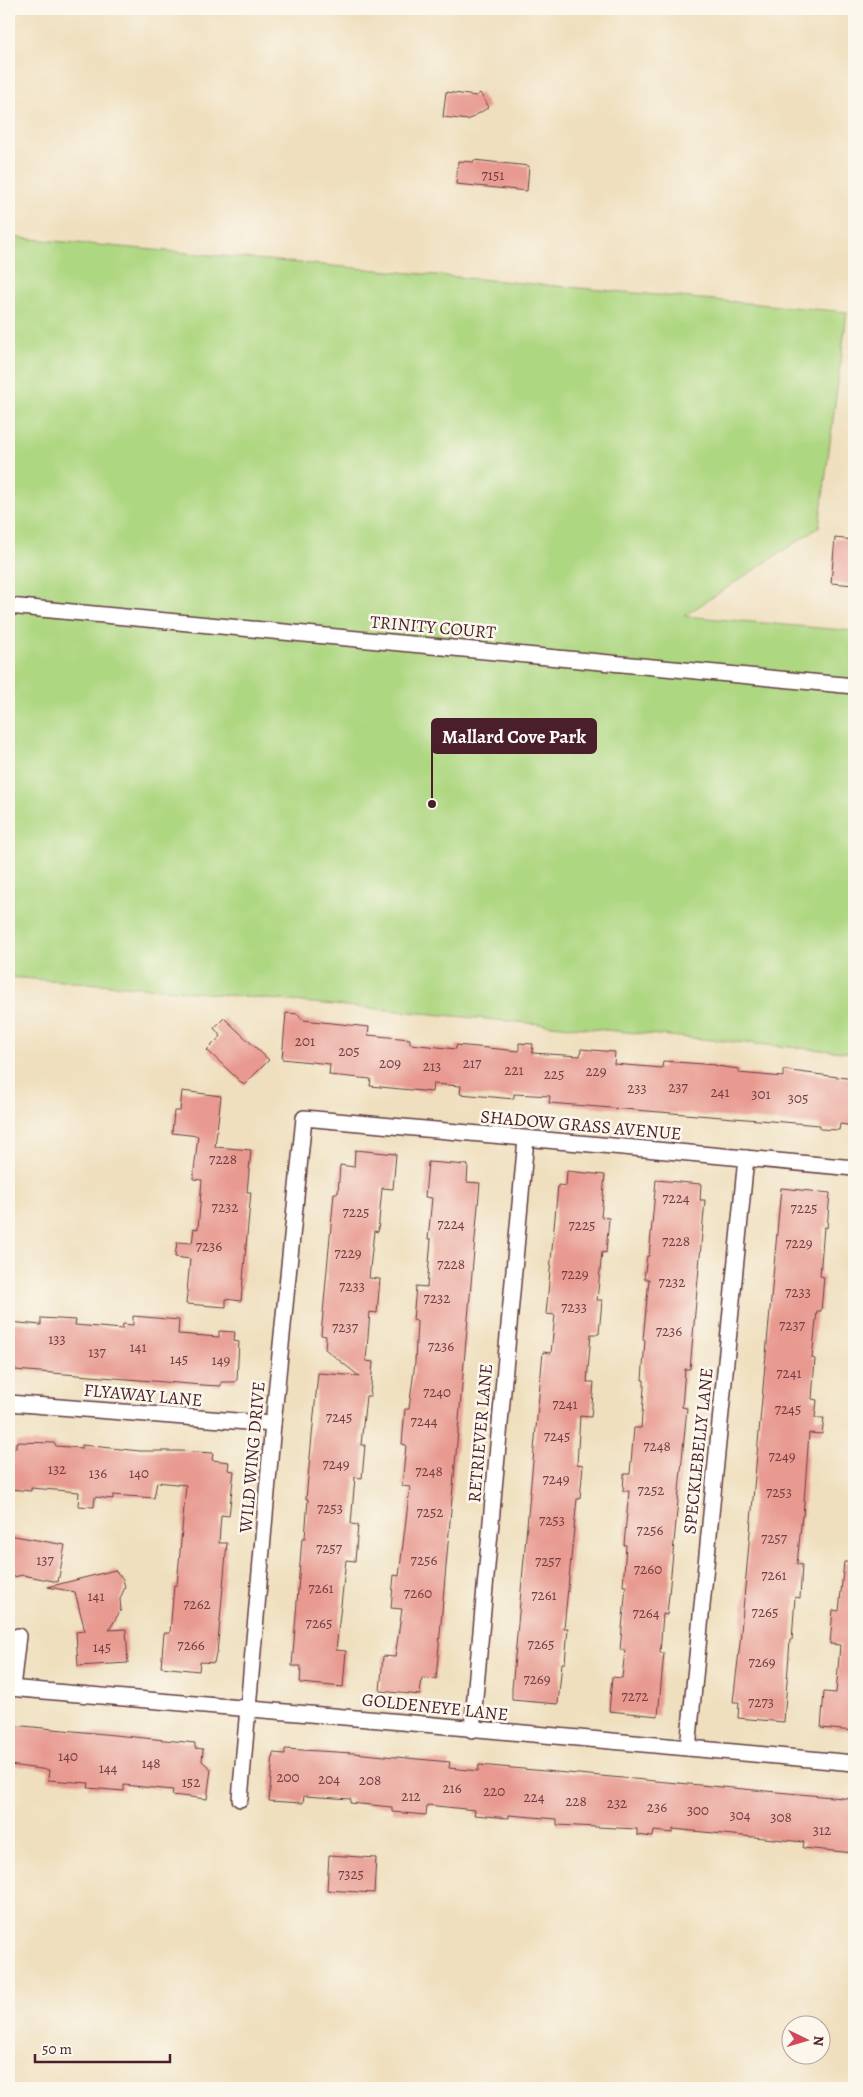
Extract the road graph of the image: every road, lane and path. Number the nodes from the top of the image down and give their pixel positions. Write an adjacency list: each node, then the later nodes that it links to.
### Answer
1 (9, 606): 2 (street, TRINITY COURT)
2 (854, 686)
3 (304, 1118): 4 (street, SHADOW GRASS AVENUE); 8 (street, WILD WING DRIVE)
4 (526, 1139): 5 (street, SHADOW GRASS AVENUE); 12 (street, RETRIEVER LANE)
5 (746, 1158): 6 (street, SHADOW GRASS AVENUE); 13 (street, SPECKLEBELLY LANE)
6 (854, 1168)
7 (9, 1403): 8 (street, FLYAWAY LANE)
8 (273, 1424): 11 (street, WILD WING DRIVE)
9 (18, 1636): 10 (street, GOLDENEYE LANE)
10 (11, 1688): 11 (street, GOLDENEYE LANE)
11 (249, 1707): 12 (street, GOLDENEYE LANE); 15 (street, WILD WING DRIVE)
12 (472, 1730): 13 (street, GOLDENEYE LANE)
13 (688, 1748): 14 (street, GOLDENEYE LANE)
14 (854, 1764)
15 (240, 1799)

